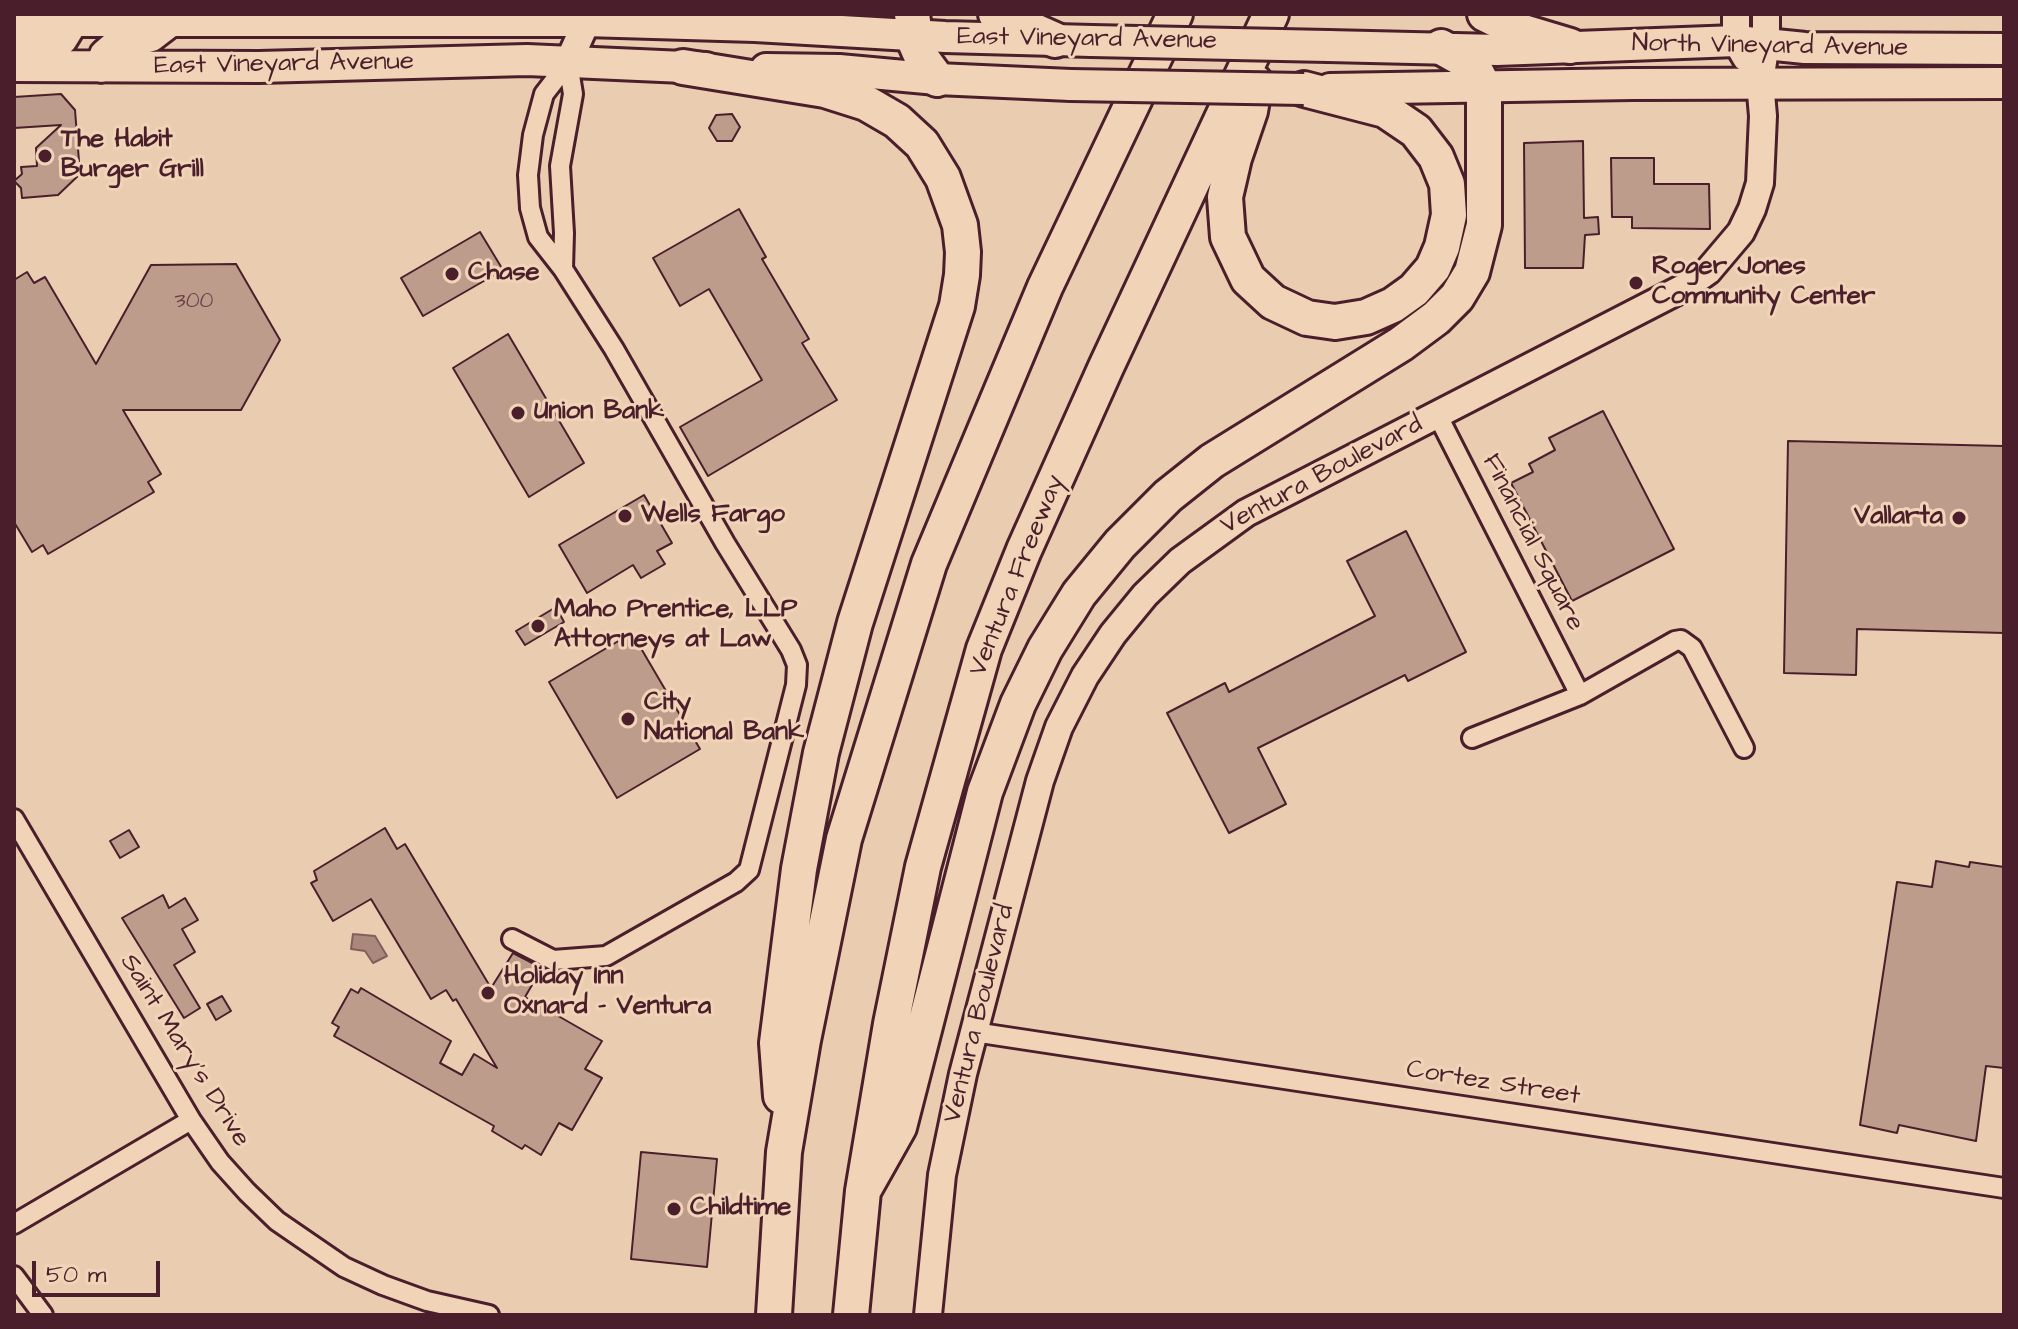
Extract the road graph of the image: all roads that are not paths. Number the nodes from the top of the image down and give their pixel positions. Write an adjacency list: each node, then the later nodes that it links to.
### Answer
1 (996, 14): 14 (highway)
2 (1148, 14): 28 (highway)
3 (1175, 14): 28 (highway)
4 (1485, 14): 15 (highway)
5 (587, 18): 6 (main road, East Vineyard Avenue); 7 (main road, East Vineyard Avenue); 19 (street)
6 (171, 20): 9 (main road, East Vineyard Avenue); 21 (main road)
7 (746, 20): 11 (main road, East Vineyard Avenue)
8 (14, 21): 9 (main road, East Vineyard Avenue)
9 (73, 21): 18 (main road)
10 (1268, 21): 27 (highway); 40 (highway, Ventura Freeway)
11 (912, 24): 14 (main road, East Vineyard Avenue); 23 (highway)
12 (1736, 27): 13 (main road, North Vineyard Avenue); 15 (main road, North Vineyard Avenue); 24 (street)
13 (1766, 28): 17 (main road, North Vineyard Avenue); 24 (street)
14 (1055, 40): 16 (main road, East Vineyard Avenue, bridge)
15 (1570, 46): 16 (main road, North Vineyard Avenue)
16 (1441, 47): 26 (highway)
17 (2004, 49)
18 (14, 57)
19 (561, 62): 21 (main road, East Vineyard Avenue); 22 (main road, East Vineyard Avenue); 29 (street); 29 (street)
20 (14, 66): 21 (main road, East Vineyard Avenue)
21 (101, 67)
22 (683, 67): 23 (main road, East Vineyard Avenue); 38 (highway)
23 (937, 79): 27 (main road, East Vineyard Avenue, bridge)
24 (1760, 82): 25 (main road, North Vineyard Avenue); 26 (main road, North Vineyard Avenue); 30 (street, Ventura Boulevard)
25 (2000, 82)
26 (1484, 87): 27 (main road, East Vineyard Avenue); 40 (highway)
27 (1304, 89)
28 (1127, 112): 38 (highway)
29 (563, 269): 35 (street)
30 (1437, 414): 31 (street, Financial Square); 36 (street, Ventura Boulevard)
31 (1580, 695): 32 (street); 33 (street)
32 (1472, 738)
33 (1744, 748)
34 (14, 819): 37 (street, Saint Mary's Drive)
35 (512, 939)
36 (974, 1032): 39 (street, Cortez Street); 47 (street, Ventura Boulevard)
37 (191, 1120): 41 (street); 44 (street, Saint Mary's Drive)
38 (784, 1152): 45 (highway)
39 (2004, 1188)
40 (863, 1191): 46 (highway, Ventura Freeway)
41 (14, 1224)
42 (14, 1276): 43 (street)
43 (43, 1315)
44 (489, 1315)
45 (774, 1315)
46 (851, 1315)
47 (928, 1315)

